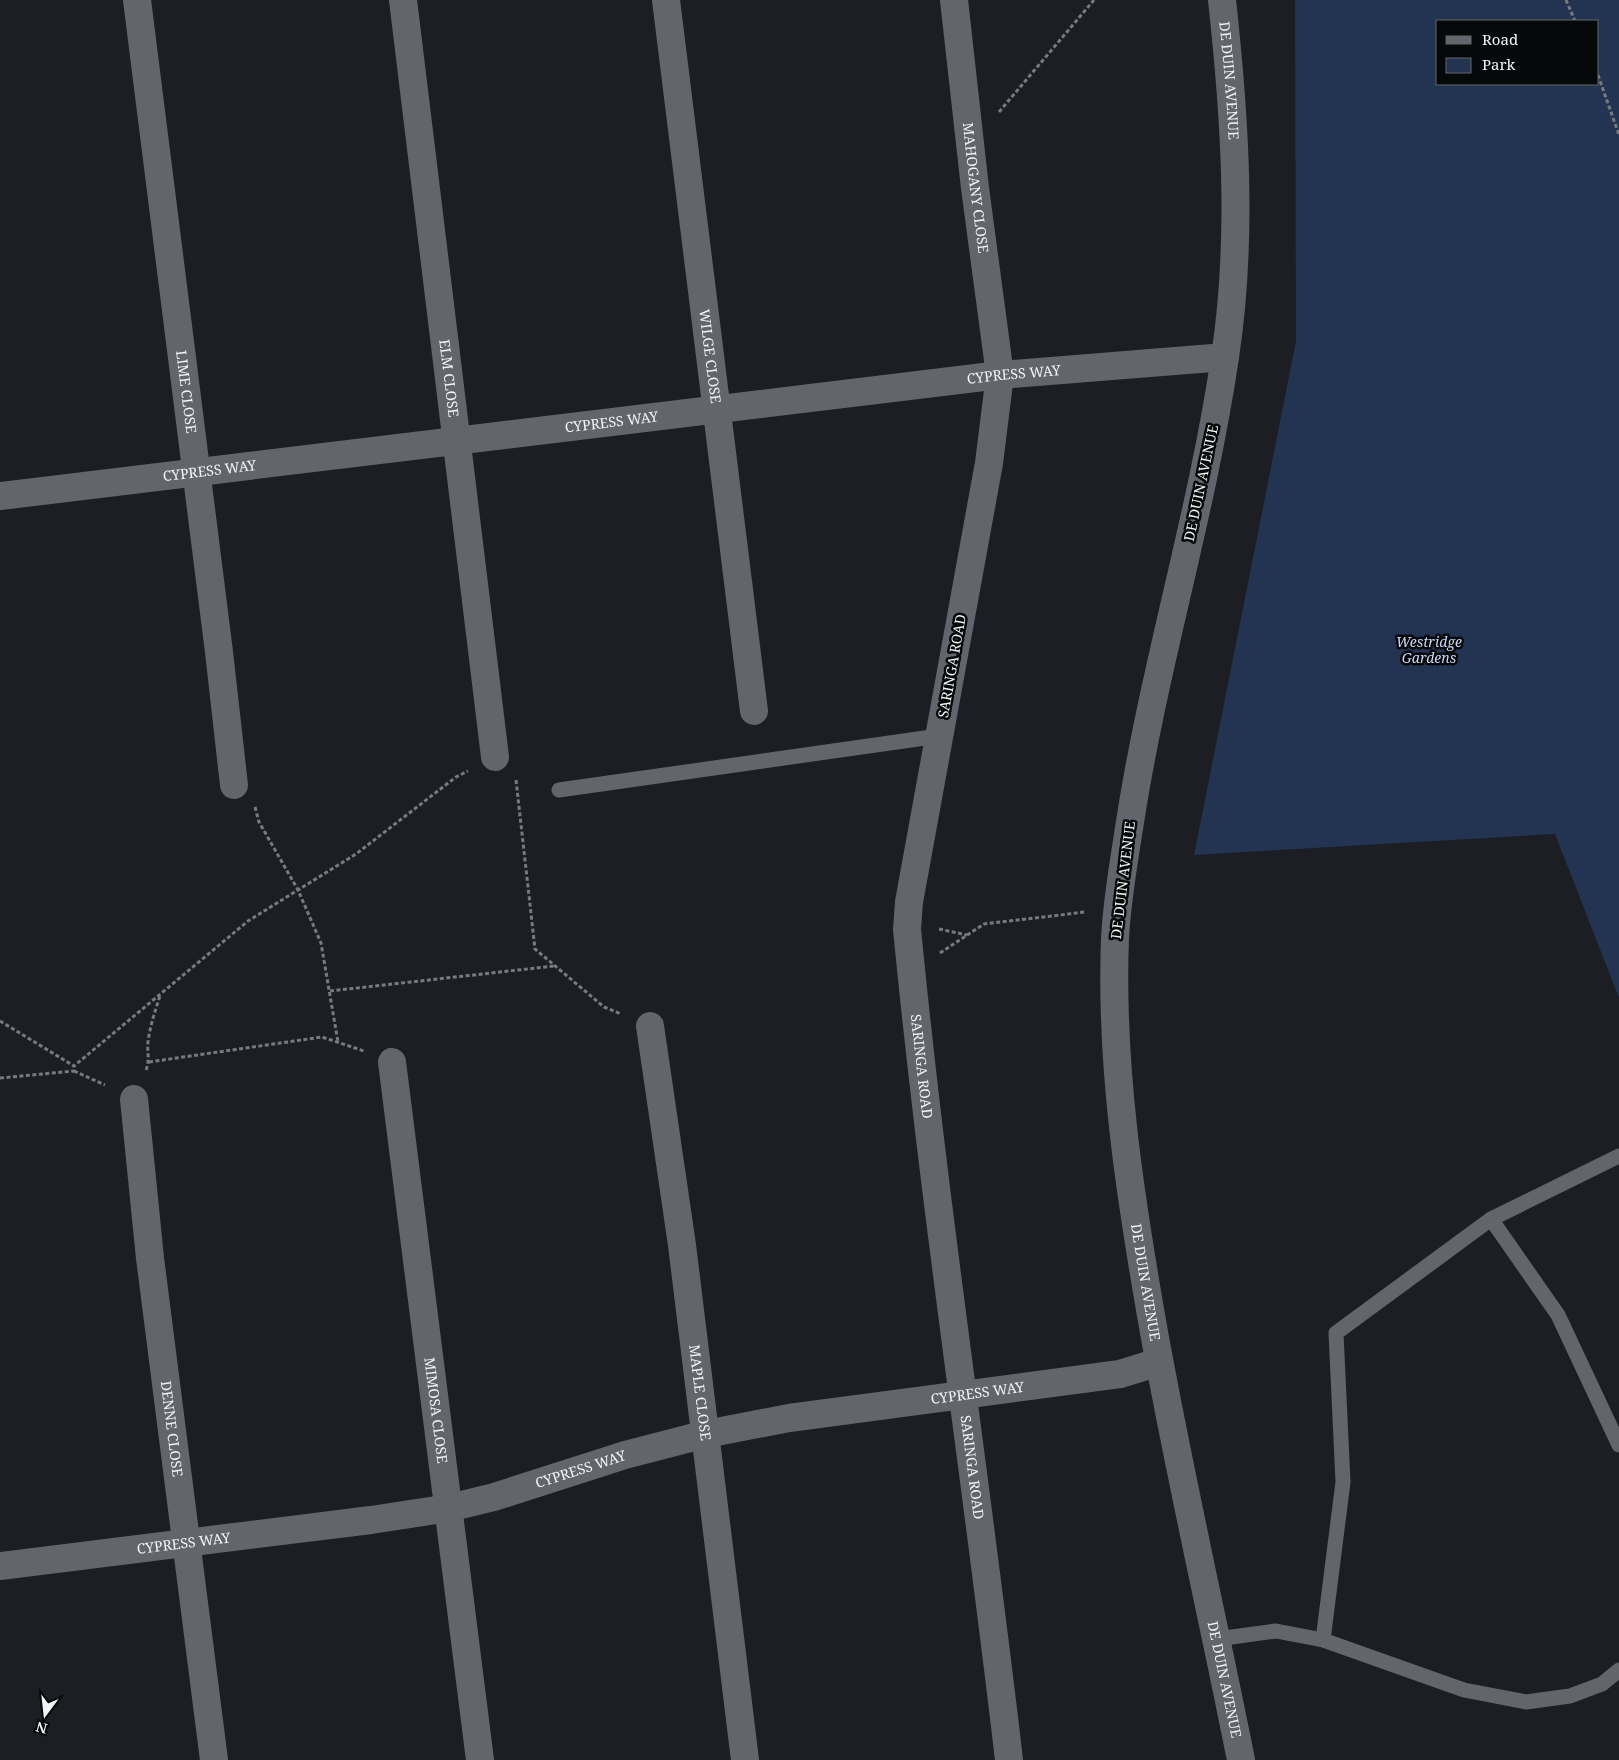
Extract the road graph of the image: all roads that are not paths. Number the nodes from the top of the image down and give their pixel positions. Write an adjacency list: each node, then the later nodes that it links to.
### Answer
1 (137, 0): 10 (street, LIME CLOSE)
2 (403, 0): 9 (street, ELM CLOSE)
3 (666, 0): 8 (street, WILGE CLOSE)
4 (954, 0): 7 (street, MAHOGANY CLOSE)
5 (1222, 0): 6 (street, DE DUIN AVENUE)
6 (1226, 357): 7 (street, CYPRESS WAY); 22 (street, DE DUIN AVENUE)
7 (1000, 375): 8 (street, CYPRESS WAY); 13 (street, SARINGA ROAD)
8 (716, 408): 9 (street, CYPRESS WAY); 12 (street, WILGE CLOSE)
9 (456, 440): 10 (street, CYPRESS WAY); 14 (street, ELM CLOSE)
10 (196, 472): 11 (street, CYPRESS WAY); 16 (street, LIME CLOSE)
11 (0, 496)
12 (754, 711)
13 (939, 736): 15 (lane); 23 (street, SARINGA ROAD)
14 (505, 764)
15 (559, 790)
16 (244, 793)
17 (650, 1026): 24 (street, MAPLE CLOSE)
18 (392, 1062): 26 (street, MIMOSA CLOSE)
19 (134, 1099): 27 (street, DENNE CLOSE)
20 (1619, 1156): 21 (lane)
21 (1491, 1219): 25 (lane); 30 (lane)
22 (1159, 1362): 23 (street, CYPRESS WAY); 29 (street, DE DUIN AVENUE)
23 (962, 1394): 24 (street, CYPRESS WAY); 35 (street, SARINGA ROAD)
24 (706, 1434): 26 (street, CYPRESS WAY); 34 (street, MAPLE CLOSE)
25 (1619, 1446)
26 (449, 1508): 27 (street, CYPRESS WAY); 33 (street, MIMOSA CLOSE)
27 (186, 1544): 28 (street, CYPRESS WAY); 32 (street, DENNE CLOSE)
28 (0, 1566)
29 (1217, 1639): 30 (lane); 36 (street, DE DUIN AVENUE)
30 (1323, 1640): 31 (lane)
31 (1619, 1670)
32 (214, 1760)
33 (480, 1760)
34 (745, 1760)
35 (1009, 1760)
36 (1241, 1760)

